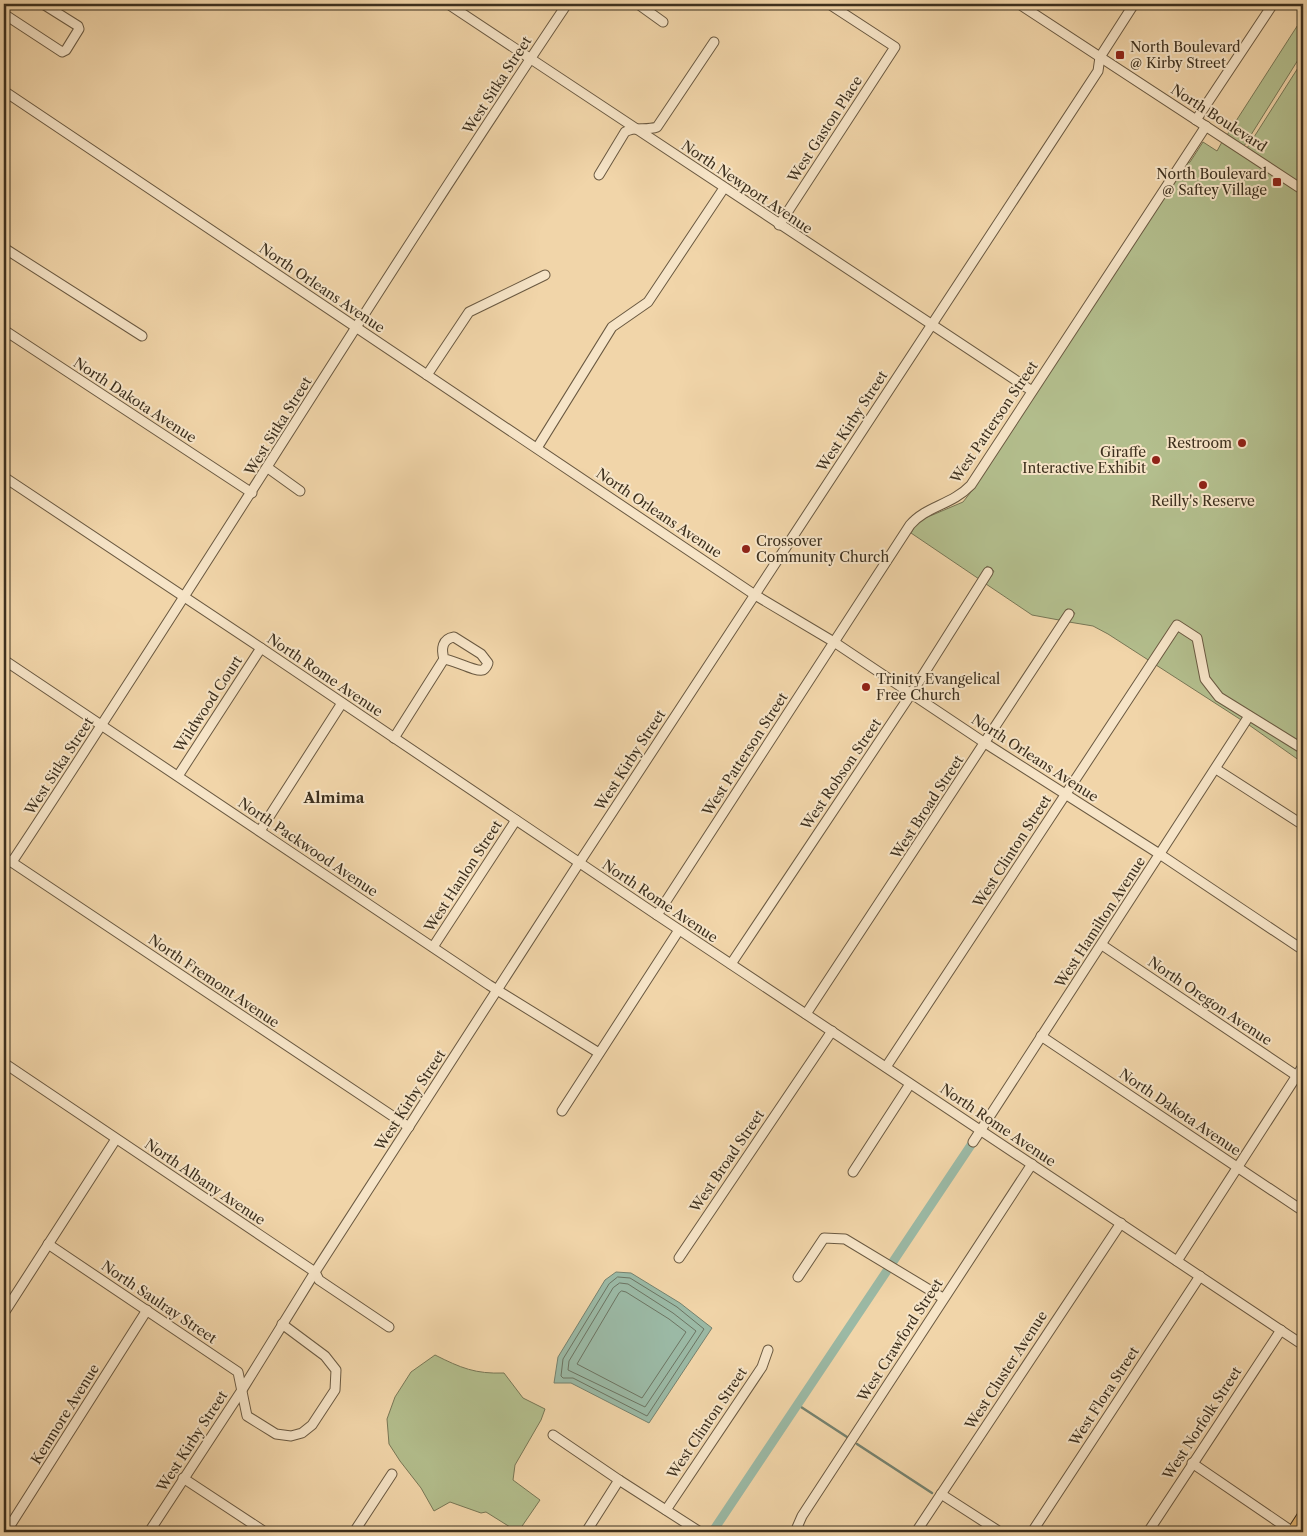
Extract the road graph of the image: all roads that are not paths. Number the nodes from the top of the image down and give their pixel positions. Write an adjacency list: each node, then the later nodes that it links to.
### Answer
1 (43, 4): 9 (street)
2 (448, 4): 13 (street, North Newport Avenue)
3 (567, 4): 13 (street, West Sitka Street)
4 (638, 4): 10 (street)
5 (829, 4): 21 (street, West Gaston Place)
6 (1019, 4): 12 (street, North Boulevard)
7 (1134, 4): 12 (street, West Kirby Street)
8 (1273, 4): 15 (street)
9 (4, 14)
10 (663, 22)
11 (714, 42): 17 (street)
12 (1100, 57): 15 (street, North Boulevard); 24 (street, West Kirby Street)
13 (530, 58): 17 (street, North Newport Avenue); 25 (street, West Sitka Street)
14 (4, 91): 25 (street, North Orleans Avenue)
15 (1196, 120): 16 (street, North Boulevard)
16 (1206, 126): 20 (street, North Boulevard); 29 (street, West Patterson Street)
17 (635, 129): 18 (street); 19 (street, North Newport Avenue)
18 (598, 174)
19 (724, 188): 21 (street, North Newport Avenue); 30 (street)
20 (1303, 190)
21 (779, 225): 24 (street, North Newport Avenue)
22 (4, 248): 27 (street)
23 (545, 275): 28 (street)
24 (932, 326): 29 (street, North Newport Avenue); 36 (street, West Kirby Street)
25 (357, 328): 28 (street, North Orleans Avenue); 31 (street, West Sitka Street)
26 (4, 330): 34 (street, North Dakota Avenue)
27 (142, 336)
28 (427, 375): 30 (street, North Orleans Avenue)
29 (1032, 392): 39 (street, West Patterson Street)
30 (537, 448): 36 (street, North Orleans Avenue)
31 (268, 468): 33 (street); 34 (street, West Sitka Street)
32 (4, 477): 37 (street, North Rome Avenue)
33 (300, 491)
34 (252, 493): 37 (street, West Sitka Street)
35 (988, 572): 43 (street, West Robson Street)
36 (755, 595): 39 (street, North Orleans Avenue); 59 (street, West Kirby Street)
37 (185, 598): 40 (street, North Rome Avenue); 46 (street, West Sitka Street)
38 (1069, 614): 48 (street, West Broad Street)
39 (834, 642): 43 (street, North Orleans Avenue); 60 (street, West Patterson Street)
40 (261, 648): 44 (street, North Rome Avenue); 51 (street, Wildwood Court)
41 (444, 659): 41 (street); 47 (street)
42 (4, 660): 46 (street, North Packwood Avenue)
43 (912, 694): 48 (street, North Orleans Avenue); 65 (street, West Robson Street)
44 (342, 703): 47 (street, North Rome Avenue); 55 (street)
45 (1249, 716): 49 (street); 50 (street, West Hamilton Avenue); 52 (street, West Clinton Street)
46 (102, 726): 51 (street, North Packwood Avenue); 58 (street, West Sitka Street)
47 (394, 738): 53 (street, North Rome Avenue)
48 (985, 743): 52 (street, North Orleans Avenue); 67 (street, West Broad Street)
49 (1303, 749)
50 (1216, 769): 54 (street); 56 (street, West Hamilton Avenue)
51 (178, 776): 55 (street, North Packwood Avenue)
52 (1066, 795): 56 (street, North Orleans Avenue); 73 (street, West Clinton Street)
53 (516, 820): 59 (street, North Rome Avenue); 63 (street, West Hanlon Street)
54 (1303, 825)
55 (260, 831): 63 (street, North Packwood Avenue)
56 (1161, 855): 62 (street, West Hamilton Avenue); 64 (street, North Orleans Avenue)
57 (4, 857): 58 (street, North Fremont Avenue)
58 (12, 862): 77 (street, North Fremont Avenue)
59 (579, 863): 60 (street, North Rome Avenue); 66 (street, West Kirby Street)
60 (657, 915): 61 (street, North Rome Avenue)
61 (679, 930): 65 (street, North Rome Avenue); 70 (street)
62 (1102, 945): 69 (street, West Hamilton Avenue); 74 (street, North Oregon Avenue)
63 (433, 947): 66 (street, North Packwood Avenue)
64 (1303, 950)
65 (731, 964): 67 (street, North Rome Avenue)
66 (497, 989): 70 (street, North Packwood Avenue); 77 (street, West Kirby Street)
67 (806, 1014): 68 (street, North Rome Avenue)
68 (832, 1031): 73 (street, North Rome Avenue); 87 (street, West Broad Street)
69 (1042, 1036): 78 (street, West Hamilton Avenue); 82 (street, North Dakota Avenue)
70 (600, 1053): 76 (street)
71 (4, 1062): 79 (street, North Albany Avenue)
72 (1303, 1066): 74 (street)
73 (886, 1067): 75 (street, North Rome Avenue)
74 (1300, 1078): 82 (street)
75 (910, 1084): 78 (street, North Rome Avenue); 83 (street)
76 (562, 1111)
77 (409, 1127): 89 (street, West Kirby Street)
78 (981, 1130): 80 (street, West Hamilton Avenue); 81 (street, North Rome Avenue)
79 (116, 1139): 86 (street); 89 (street, North Albany Avenue)
80 (973, 1142)
81 (1032, 1164): 85 (street, North Rome Avenue); 92 (street, West Crawford Street)
82 (1238, 1167): 84 (street, North Dakota Avenue); 88 (street)
83 (853, 1172)
84 (1303, 1211)
85 (1120, 1223): 88 (street, North Rome Avenue); 106 (street, West Cluster Avenue)
86 (48, 1244): 93 (street, North Saulray Street); 94 (street)
87 (679, 1258)
88 (1177, 1261): 90 (street, North Rome Avenue)
89 (315, 1272): 95 (street, West Kirby Street); 96 (street, North Albany Avenue)
90 (1200, 1276): 97 (street, North Rome Avenue); 118 (street, West Flora Street)
91 (798, 1277): 92 (street)
92 (944, 1298): 115 (street, West Crawford Street)
93 (147, 1310): 100 (street, North Saulray Street); 109 (street, Kenmore Avenue)
94 (4, 1313)
95 (282, 1324): 100 (street, West Kirby Street); 100 (street)
96 (389, 1327)
97 (1281, 1330): 98 (street, North Rome Avenue); 102 (street, West Norfolk Street)
98 (1303, 1345)
99 (768, 1350): 107 (street, West Clinton Street)
100 (242, 1390): 104 (street, West Kirby Street)
101 (553, 1435): 105 (street)
102 (1192, 1463): 119 (street, West Norfolk Street); 120 (street)
103 (392, 1474): 112 (street)
104 (184, 1478): 110 (street, West Kirby Street); 111 (street)
105 (619, 1480): 107 (street); 113 (street)
106 (941, 1494): 116 (street, West Cluster Avenue); 117 (street)
107 (666, 1510): 114 (street)
108 (1303, 1515): 120 (main road)
109 (6, 1532)
110 (149, 1532)
111 (265, 1532)
112 (354, 1532)
113 (586, 1532)
114 (700, 1532)
115 (795, 1532)
116 (916, 1532)
117 (1000, 1532)
118 (1032, 1532)
119 (1148, 1532)
120 (1293, 1532)

